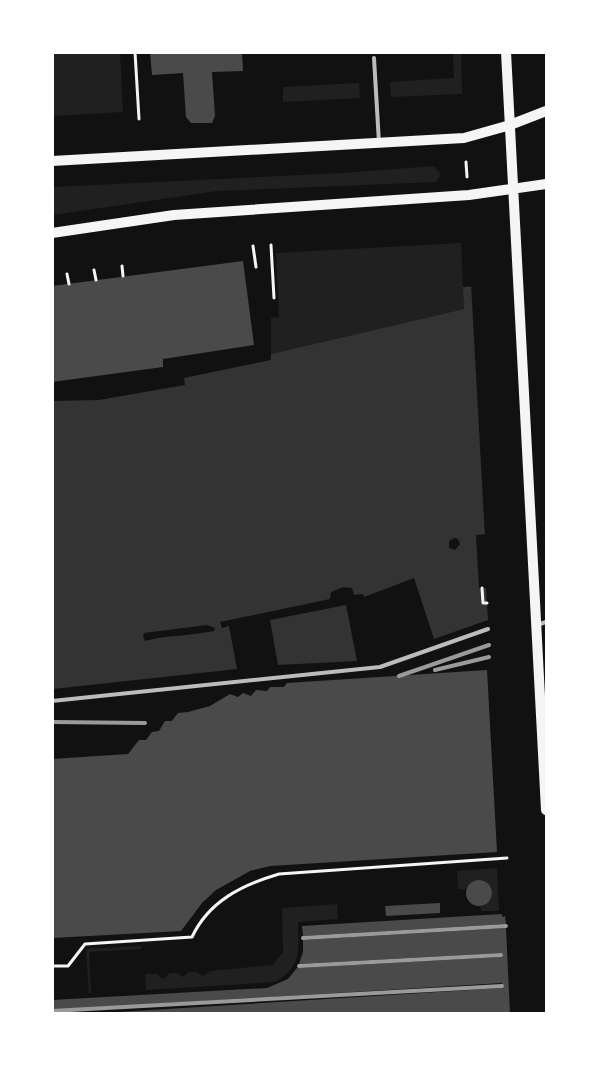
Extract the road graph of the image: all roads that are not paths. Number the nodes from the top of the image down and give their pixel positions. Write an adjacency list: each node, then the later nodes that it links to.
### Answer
1 (506, 52): 4 (main road)
2 (374, 58): 5 (lane)
3 (546, 110): 4 (main road)
4 (510, 125): 5 (main road); 8 (main road)
5 (379, 142): 6 (main road)
6 (52, 161)
7 (546, 184): 8 (main road)
8 (512, 189): 9 (main road); 11 (main road)
9 (52, 233)
10 (546, 622): 11 (lane)
11 (536, 626): 14 (main road)
12 (488, 629): 13 (lane)
13 (52, 701)
14 (546, 810)

